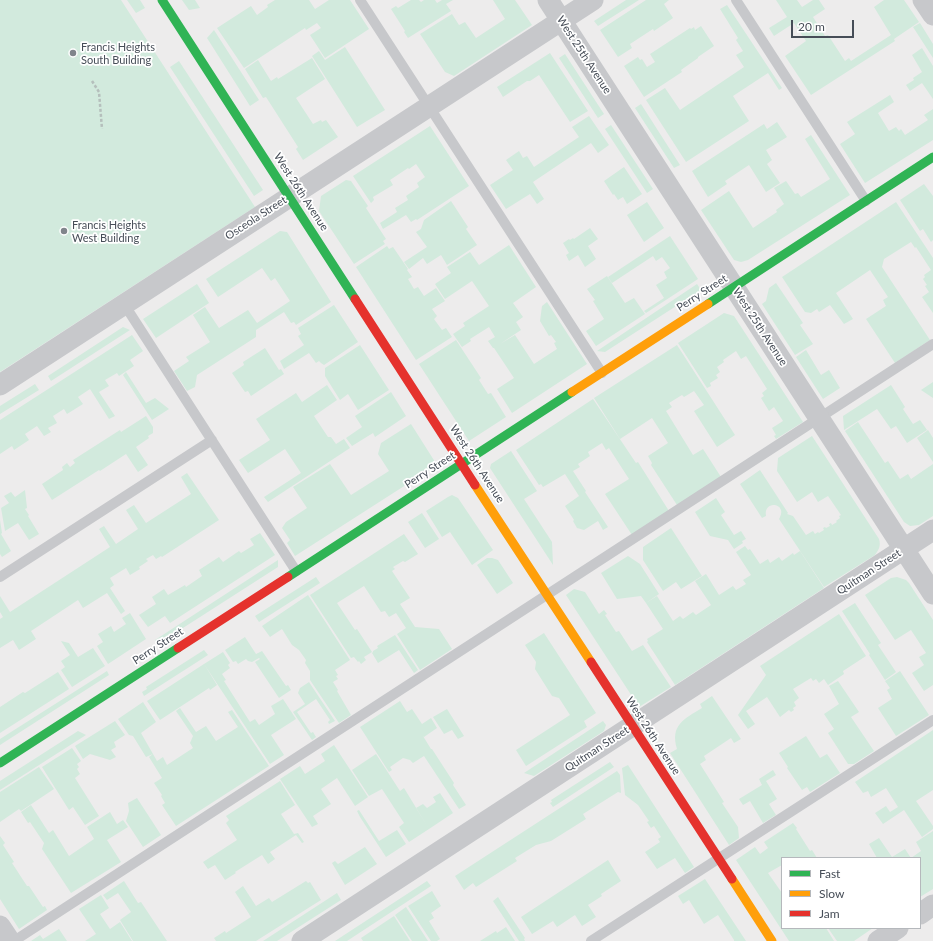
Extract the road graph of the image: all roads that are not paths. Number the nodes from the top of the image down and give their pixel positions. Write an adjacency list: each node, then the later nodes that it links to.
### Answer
1 (162, 0): 11 (street, West 26th Avenue)
2 (360, 0): 9 (lane)
3 (548, 0): 8 (street, West 25th Avenue)
4 (593, 0): 8 (street, Osceola Street)
5 (736, 0): 12 (lane)
6 (924, 0): 7 (street)
7 (933, 15)
8 (561, 21): 9 (street, Osceola Street); 13 (street, West 25th Avenue)
9 (429, 106): 11 (street, Osceola Street); 16 (lane)
10 (933, 157): 12 (street, Perry Street)
11 (290, 197): 14 (street, Osceola Street); 20 (street, West 26th Avenue)
12 (866, 201): 13 (street, Perry Street)
13 (734, 287): 16 (street, Perry Street); 18 (street, West 25th Avenue)
14 (124, 304): 17 (street, Osceola Street); 19 (lane)
15 (933, 344): 18 (lane)
16 (602, 373): 20 (street, Perry Street)
17 (0, 385)
18 (819, 418): 22 (street, West 25th Avenue); 26 (lane)
19 (212, 440): 23 (lane); 24 (lane)
20 (462, 464): 23 (street, Perry Street); 26 (street, West 26th Avenue)
21 (933, 530): 22 (street, Quitman Street)
22 (904, 549): 25 (street, West 25th Avenue); 28 (street, Quitman Street)
23 (296, 571): 29 (street, Perry Street)
24 (0, 577)
25 (933, 594)
26 (547, 595): 28 (street, West 26th Avenue); 36 (lane)
27 (933, 720): 30 (lane)
28 (632, 726): 30 (street, West 26th Avenue); 37 (street, Quitman Street)
29 (0, 762)
30 (718, 859): 38 (lane); 39 (street, West 26th Avenue)
31 (933, 905): 32 (street)
32 (921, 913)
33 (0, 926): 35 (street)
34 (896, 929): 40 (street)
35 (10, 941)
36 (14, 941)
37 (302, 941)
38 (592, 941)
39 (772, 941)
40 (878, 941)

